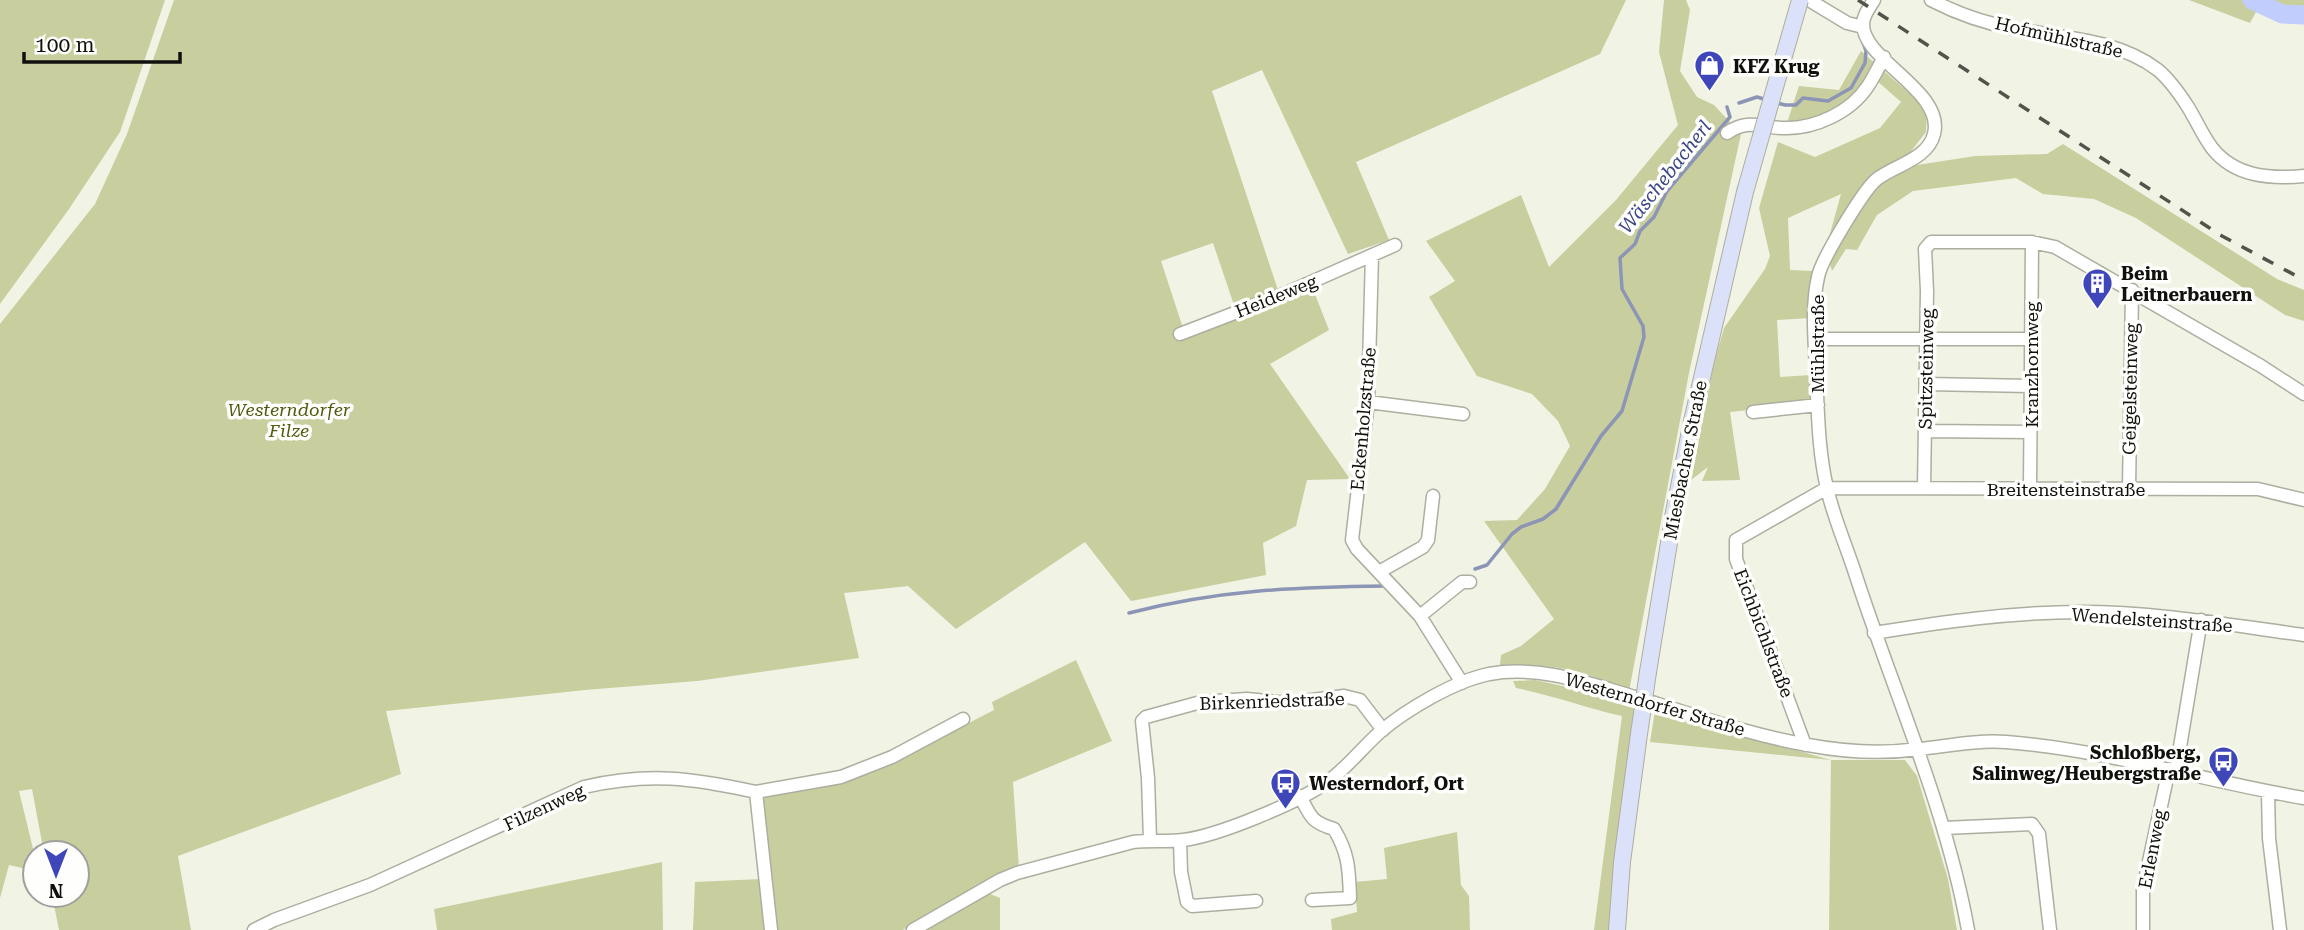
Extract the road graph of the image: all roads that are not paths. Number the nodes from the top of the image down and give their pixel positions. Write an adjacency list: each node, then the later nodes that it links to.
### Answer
1 (1800, 0): 56 (main road, Miesbacher Straße, bridge)
2 (1809, 0): 5 (street)
3 (1874, 0): 5 (street)
4 (1931, 0): 8 (street, Hofmühlstraße)
5 (1863, 27): 6 (street, Mühlstraße)
6 (1884, 57): 7 (street); 15 (street, Mühlstraße)
7 (1727, 133)
8 (2304, 176)
9 (2032, 242): 12 (street); 14 (street, Spitzsteinweg); 16 (street, Kranzhornweg)
10 (1395, 245): 11 (street, Heideweg)
11 (1372, 255): 13 (street, Heideweg); 20 (street, Eckenholzstraße)
12 (2132, 290): 19 (street); 29 (street, Geigelsteinweg)
13 (1180, 334)
14 (1926, 337): 15 (street); 16 (street); 17 (street, Spitzsteinweg)
15 (1815, 339): 21 (street, Mühlstraße)
16 (2031, 339): 18 (street, Kranzhornweg)
17 (1926, 384): 18 (street); 24 (street, Spitzsteinweg)
18 (2031, 386): 25 (street, Kranzhornweg)
19 (2304, 394)
20 (1368, 402): 23 (street); 32 (street, Eckenholzstraße)
21 (1818, 405): 22 (street); 26 (street, Mühlstraße)
22 (1753, 412)
23 (1463, 414)
24 (1925, 431): 25 (street); 27 (street, Spitzsteinweg)
25 (2031, 432): 28 (street, Kranzhornweg)
26 (1827, 488): 27 (street, Breitensteinstraße); 36 (street, Mühlstraße); 41 (street, Eichbichlstraße)
27 (1924, 488): 28 (street, Breitensteinstraße)
28 (2030, 488): 29 (street, Breitensteinstraße)
29 (2129, 489): 31 (street, Breitensteinstraße)
30 (1433, 496): 32 (street)
31 (2304, 500)
32 (1379, 572): 34 (street, Eckenholzstraße)
33 (1471, 582): 34 (street)
34 (1420, 615): 38 (street, Eckenholzstraße)
35 (2201, 620): 36 (street, Wendelsteinstraße); 37 (street, Wendelsteinstraße); 43 (street, Erlenweg)
36 (1874, 633): 42 (street, Mühlstraße)
37 (2304, 635)
38 (1462, 683): 40 (street, Westerndorfer Straße); 41 (street, Westerndorfer Straße)
39 (963, 719): 44 (street)
40 (1383, 730): 46 (street, Westerndorfer Straße); 49 (street, Birkenriedstraße)
41 (1805, 745): 42 (street, Westerndorfer Straße)
42 (1916, 750): 43 (street, Westerndorfer Straße); 48 (street, Mühlstraße)
43 (2172, 770): 45 (street, Westerndorfer Straße); 59 (street, Erlenweg)
44 (756, 792): 53 (street, Filzenweg); 54 (street)
45 (2268, 792): 47 (street, Westerndorfer Straße); 60 (street)
46 (1300, 796): 50 (street, Westerndorfer Straße); 51 (street)
47 (2304, 798)
48 (1944, 828): 57 (street, Mühlstraße); 58 (street)
49 (1150, 840): 50 (street, Westerndorfer Straße); 55 (street, Westerndorfer Straße)
50 (1180, 841): 52 (street)
51 (1312, 900)
52 (1256, 901)
53 (254, 930)
54 (771, 930)
55 (913, 930)
56 (1616, 930)
57 (1968, 930)
58 (2050, 930)
59 (2143, 930)
60 (2280, 930)

